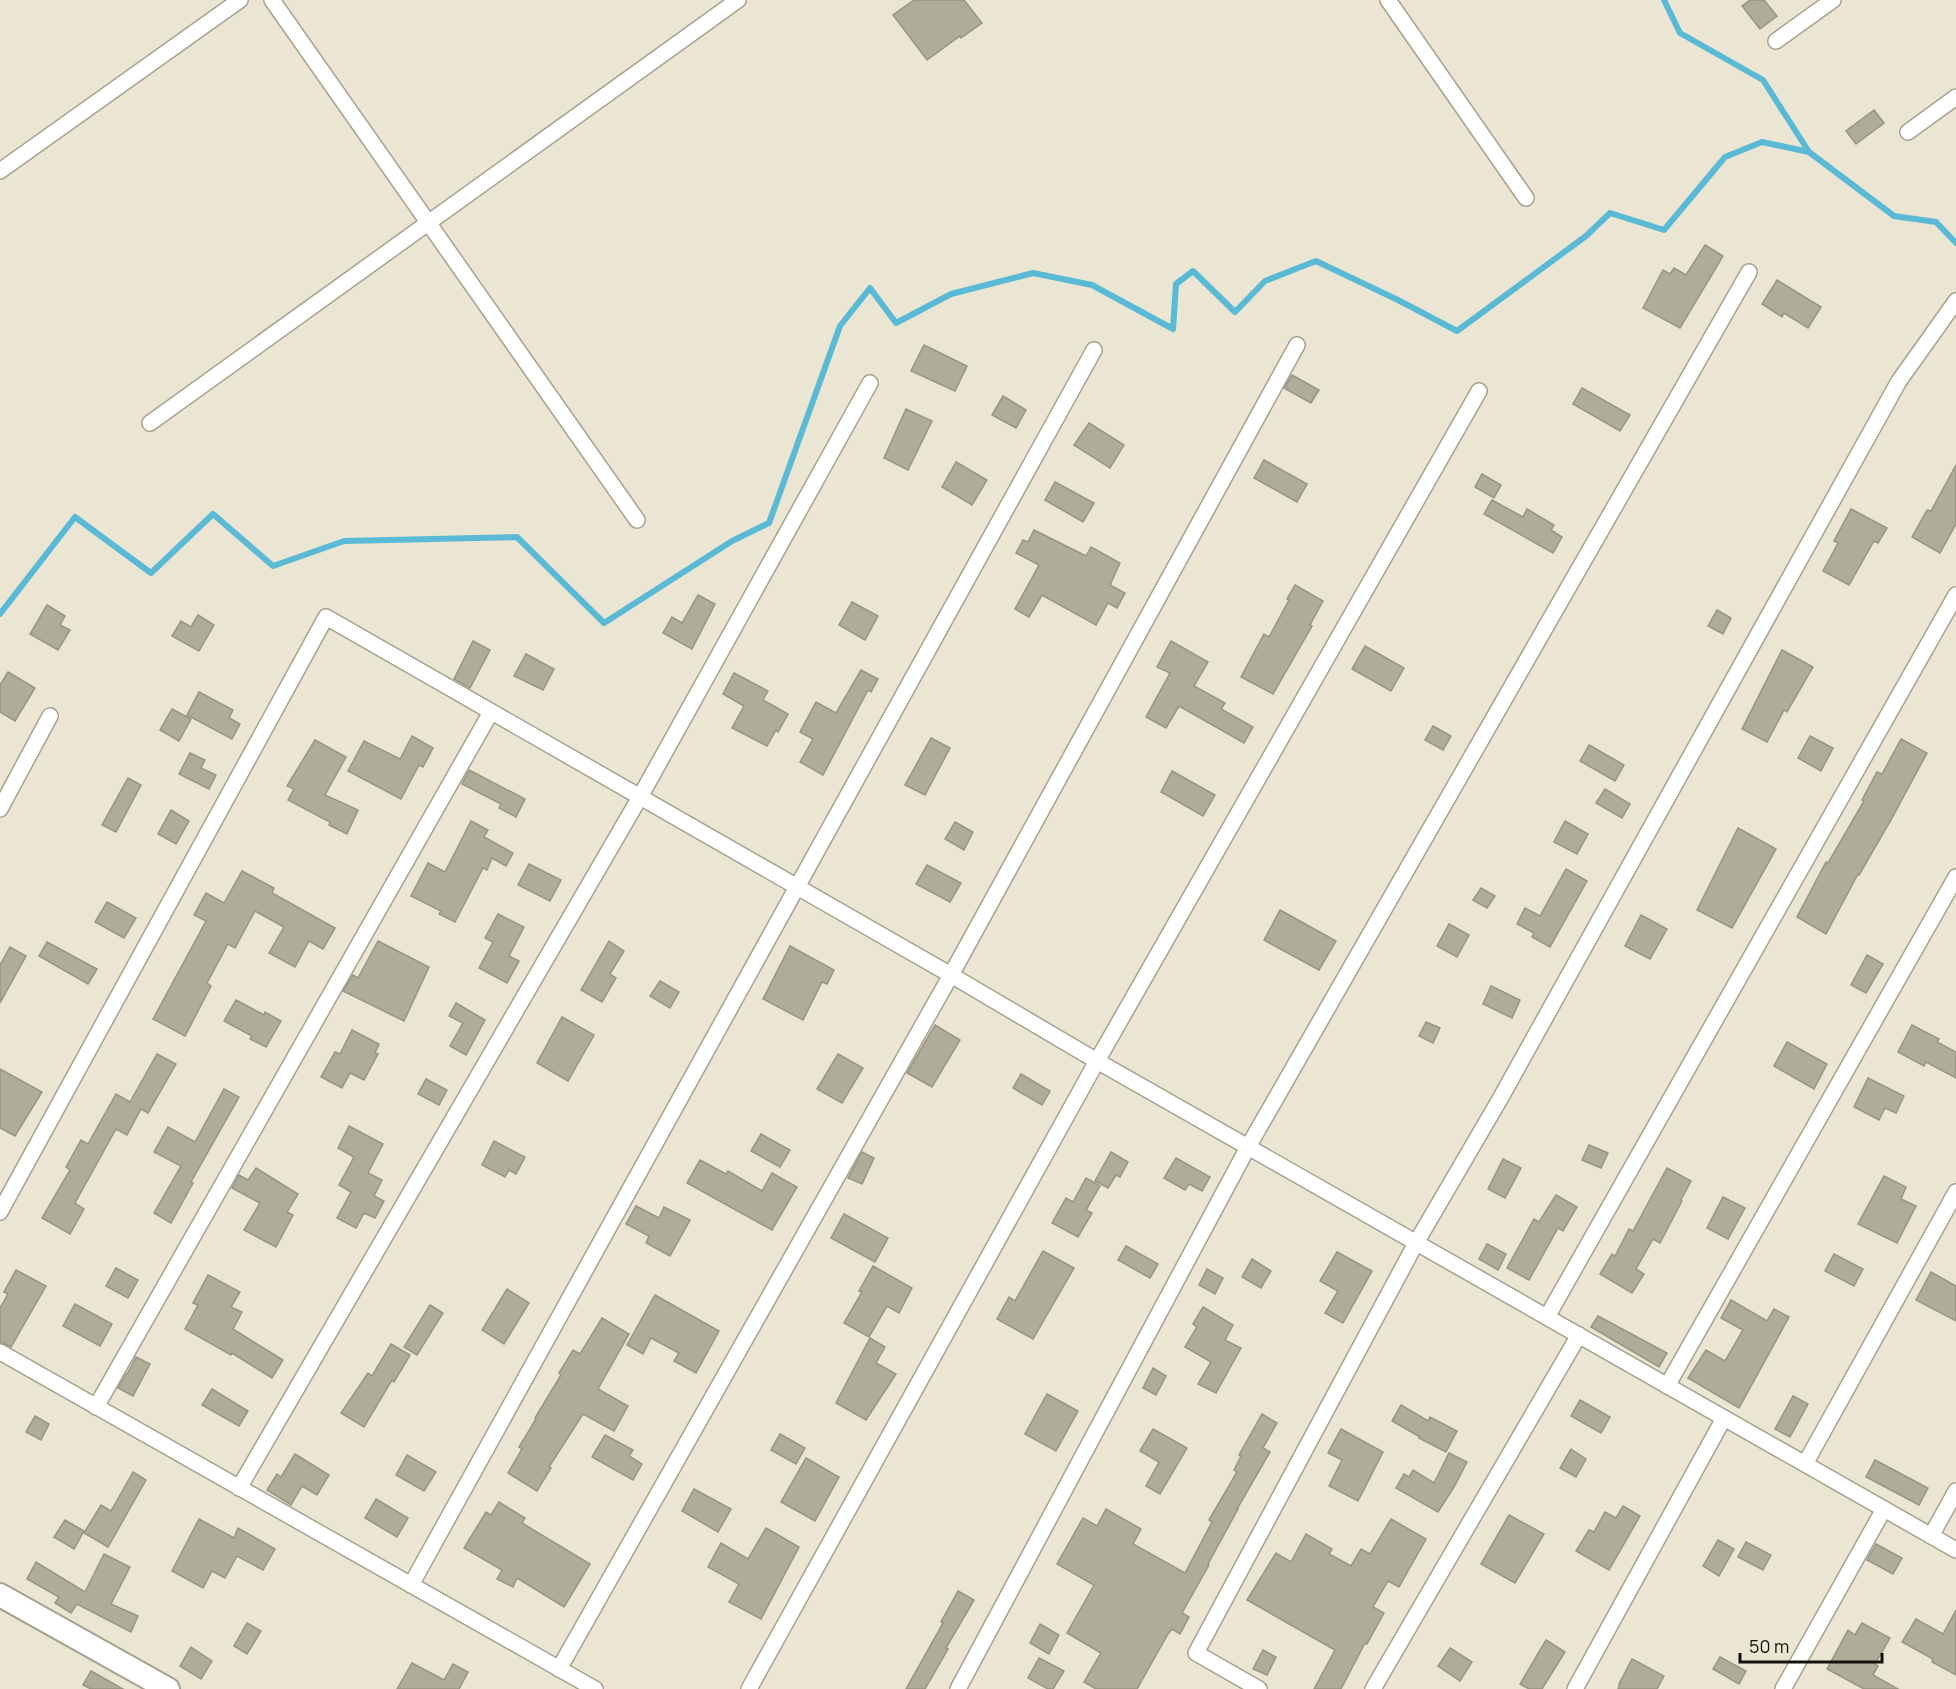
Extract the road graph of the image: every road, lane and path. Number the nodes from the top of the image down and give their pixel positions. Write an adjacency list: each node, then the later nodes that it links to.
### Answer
1 (240, 0): 9 (street)
2 (272, 0): 11 (street)
3 (738, 0): 11 (street)
4 (1388, 0): 10 (street)
5 (1833, 0): 6 (street)
6 (1776, 41)
7 (1956, 97): 8 (street)
8 (1908, 132)
9 (0, 171)
10 (1526, 198)
11 (428, 223): 18 (street); 19 (street)
12 (1749, 272): 29 (street)
13 (1956, 301): 32 (street)
14 (1297, 345): 27 (street)
15 (1094, 350): 26 (street)
16 (870, 382): 23 (street)
17 (1479, 391): 28 (street)
18 (150, 423)
19 (637, 520)
20 (1956, 596): 33 (street)
21 (491, 712): 23 (street); 31 (street); 37 (street)
22 (51, 716): 24 (street)
23 (639, 797): 26 (street); 40 (street)
24 (0, 809)
25 (1956, 877): 36 (street)
26 (797, 887): 27 (street); 45 (street)
27 (951, 975): 28 (street); 47 (street)
28 (1097, 1062): 29 (street); 50 (street)
29 (1248, 1147): 32 (street); 51 (street)
30 (1956, 1192): 39 (street)
31 (0, 1212)
32 (1416, 1243): 33 (street); 52 (street)
33 (1547, 1317): 34 (street)
34 (1579, 1335): 36 (street); 53 (street)
35 (0, 1352): 37 (street)
36 (1668, 1386): 38 (street)
37 (96, 1407): 40 (street)
38 (1724, 1418): 39 (street); 54 (street)
39 (1804, 1464): 42 (street)
40 (239, 1488): 45 (street)
41 (1956, 1491): 43 (street)
42 (1884, 1509): 43 (street); 55 (street)
43 (1931, 1536): 44 (street)
44 (1956, 1550)
45 (411, 1585): 47 (street)
46 (0, 1595): 48 (street)
47 (559, 1669): 49 (street)
48 (158, 1687)
49 (595, 1689)
50 (749, 1689)
51 (958, 1689)
52 (1259, 1689)
53 (1373, 1689)
54 (1575, 1689)
55 (1783, 1689)

